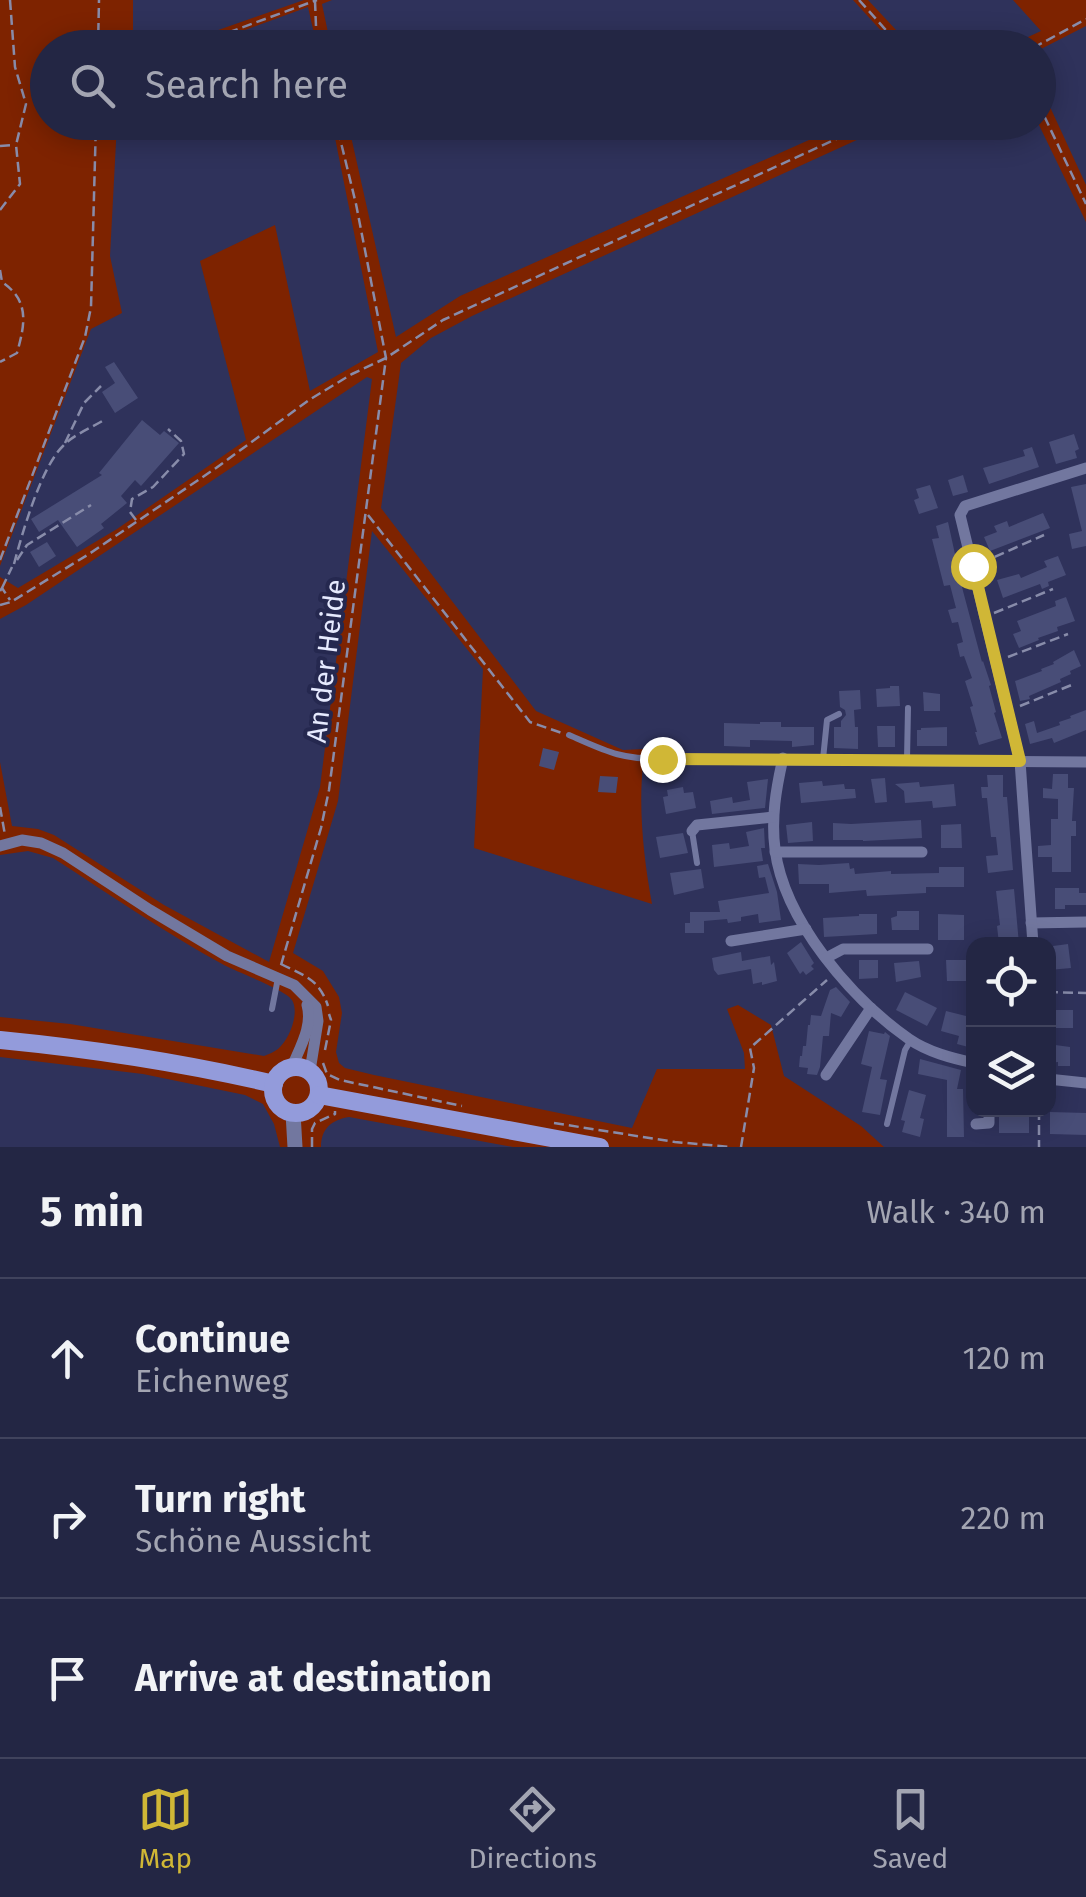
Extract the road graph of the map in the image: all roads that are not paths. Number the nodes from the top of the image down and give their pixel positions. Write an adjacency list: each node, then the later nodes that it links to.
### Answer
1 (1086, 468): 9 (street)
2 (908, 708): 8 (lane)
3 (839, 714): 7 (lane)
4 (569, 735): 6 (lane)
5 (783, 758): 6 (street); 7 (street); 11 (street)
6 (662, 759)
7 (823, 759): 8 (street)
8 (907, 759): 9 (street)
9 (1020, 761): 10 (street); 17 (street)
10 (1086, 762)
11 (773, 816): 12 (street); 14 (street)
12 (692, 831): 16 (lane)
13 (4, 844): 24 (street)
14 (775, 852): 15 (street); 19 (street)
15 (922, 852)
16 (698, 863)
17 (1031, 922): 18 (street); 20 (street)
18 (1086, 922)
19 (806, 929): 21 (street); 23 (street)
20 (1032, 937)
21 (731, 942)
22 (928, 949): 23 (street)
23 (826, 958): 25 (street)
24 (280, 970): 26 (lane); 30 (street)
25 (871, 1008): 28 (street); 31 (street)
26 (272, 1009)
27 (0, 1040): 34 (main road)
28 (910, 1040): 29 (street); 38 (lane)
29 (966, 1061)
30 (301, 1069): 34 (main road); 35 (main road)
31 (826, 1075)
32 (1056, 1080): 33 (street)
33 (1086, 1083)
34 (274, 1084): 36 (main road)
35 (329, 1096): 36 (main road); 41 (main road)
36 (293, 1113): 40 (street)
37 (989, 1117): 39 (street)
38 (887, 1124)
39 (976, 1124)
40 (296, 1147)
41 (600, 1147)

